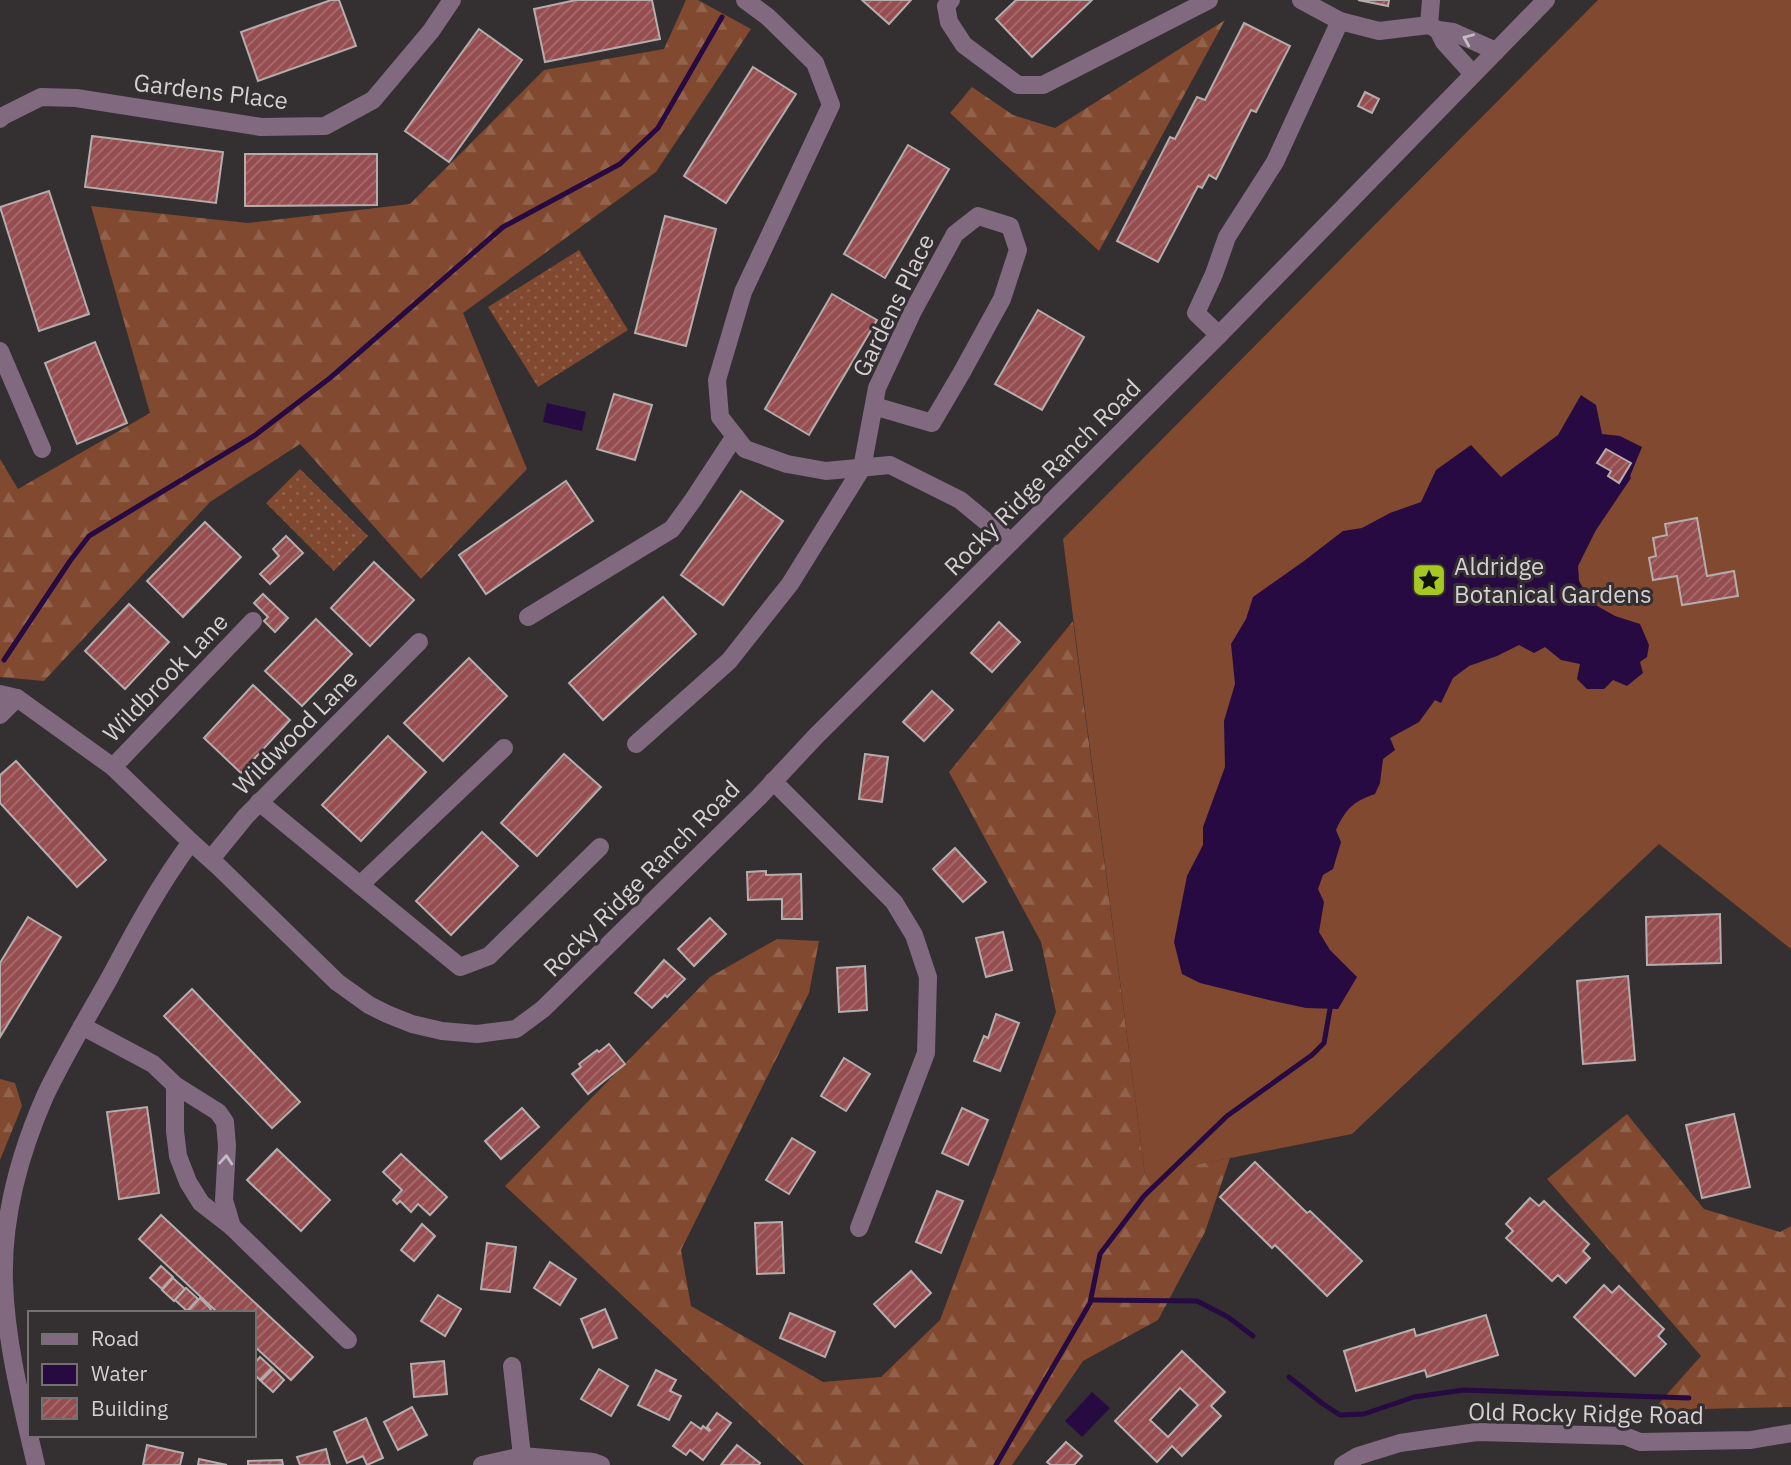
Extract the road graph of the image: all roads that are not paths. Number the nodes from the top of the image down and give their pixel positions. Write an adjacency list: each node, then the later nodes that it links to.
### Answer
1 (452, 0): 12 (street, Gardens Place)
2 (745, 0): 16 (street)
3 (951, 0): 4 (street)
4 (1209, 0)
5 (1301, 0): 8 (street)
6 (1431, 0): 9 (street)
7 (1546, 0): 10 (street, Rocky Ridge Ranch Road)
8 (1340, 21): 9 (street); 13 (street)
9 (1433, 28): 10 (street, one-way to 9); 11 (street)
10 (1496, 51): 11 (street, Rocky Ridge Ranch Road)
11 (1473, 74): 13 (street, Rocky Ridge Ranch Road)
12 (0, 120)
13 (1219, 335): 19 (street, Rocky Ridge Ranch Road)
14 (1, 357): 17 (street)
15 (874, 406): 15 (street, Gardens Place); 18 (street, Gardens Place)
16 (735, 436): 18 (street); 20 (street)
17 (42, 449)
18 (862, 468): 19 (street); 25 (street, Gardens Place)
19 (1011, 542): 28 (street, Rocky Ridge Ranch Road)
20 (528, 617)
21 (253, 621): 27 (street, Wildbrook Lane)
22 (419, 642): 29 (street, Wildwood Lane)
23 (8, 696): 24 (street); 27 (street, Rocky Ridge Ranch Road)
24 (0, 715)
25 (636, 744)
26 (504, 748): 33 (street)
27 (113, 768): 30 (street, Rocky Ridge Ranch Road)
28 (773, 781): 32 (street, Rocky Ridge Ranch Road); 37 (street)
29 (259, 802): 32 (street, Wildwood Lane); 33 (street)
30 (191, 842): 32 (street, Rocky Ridge Ranch Road); 34 (street)
31 (600, 847): 33 (street)
32 (211, 859)
33 (360, 885)
34 (82, 1026): 35 (street); 40 (street)
35 (175, 1084): 36 (street); 36 (street, one-way to 35)
36 (232, 1227): 38 (street)
37 (859, 1228)
38 (348, 1340)
39 (512, 1366): 43 (street)
40 (28, 1430)
41 (1791, 1433): 47 (street, Old Rocky Ridge Road)
42 (30, 1437): 44 (street)
43 (522, 1456): 45 (street); 46 (street)
44 (36, 1465)
45 (482, 1465)
46 (601, 1465)
47 (1343, 1465)

